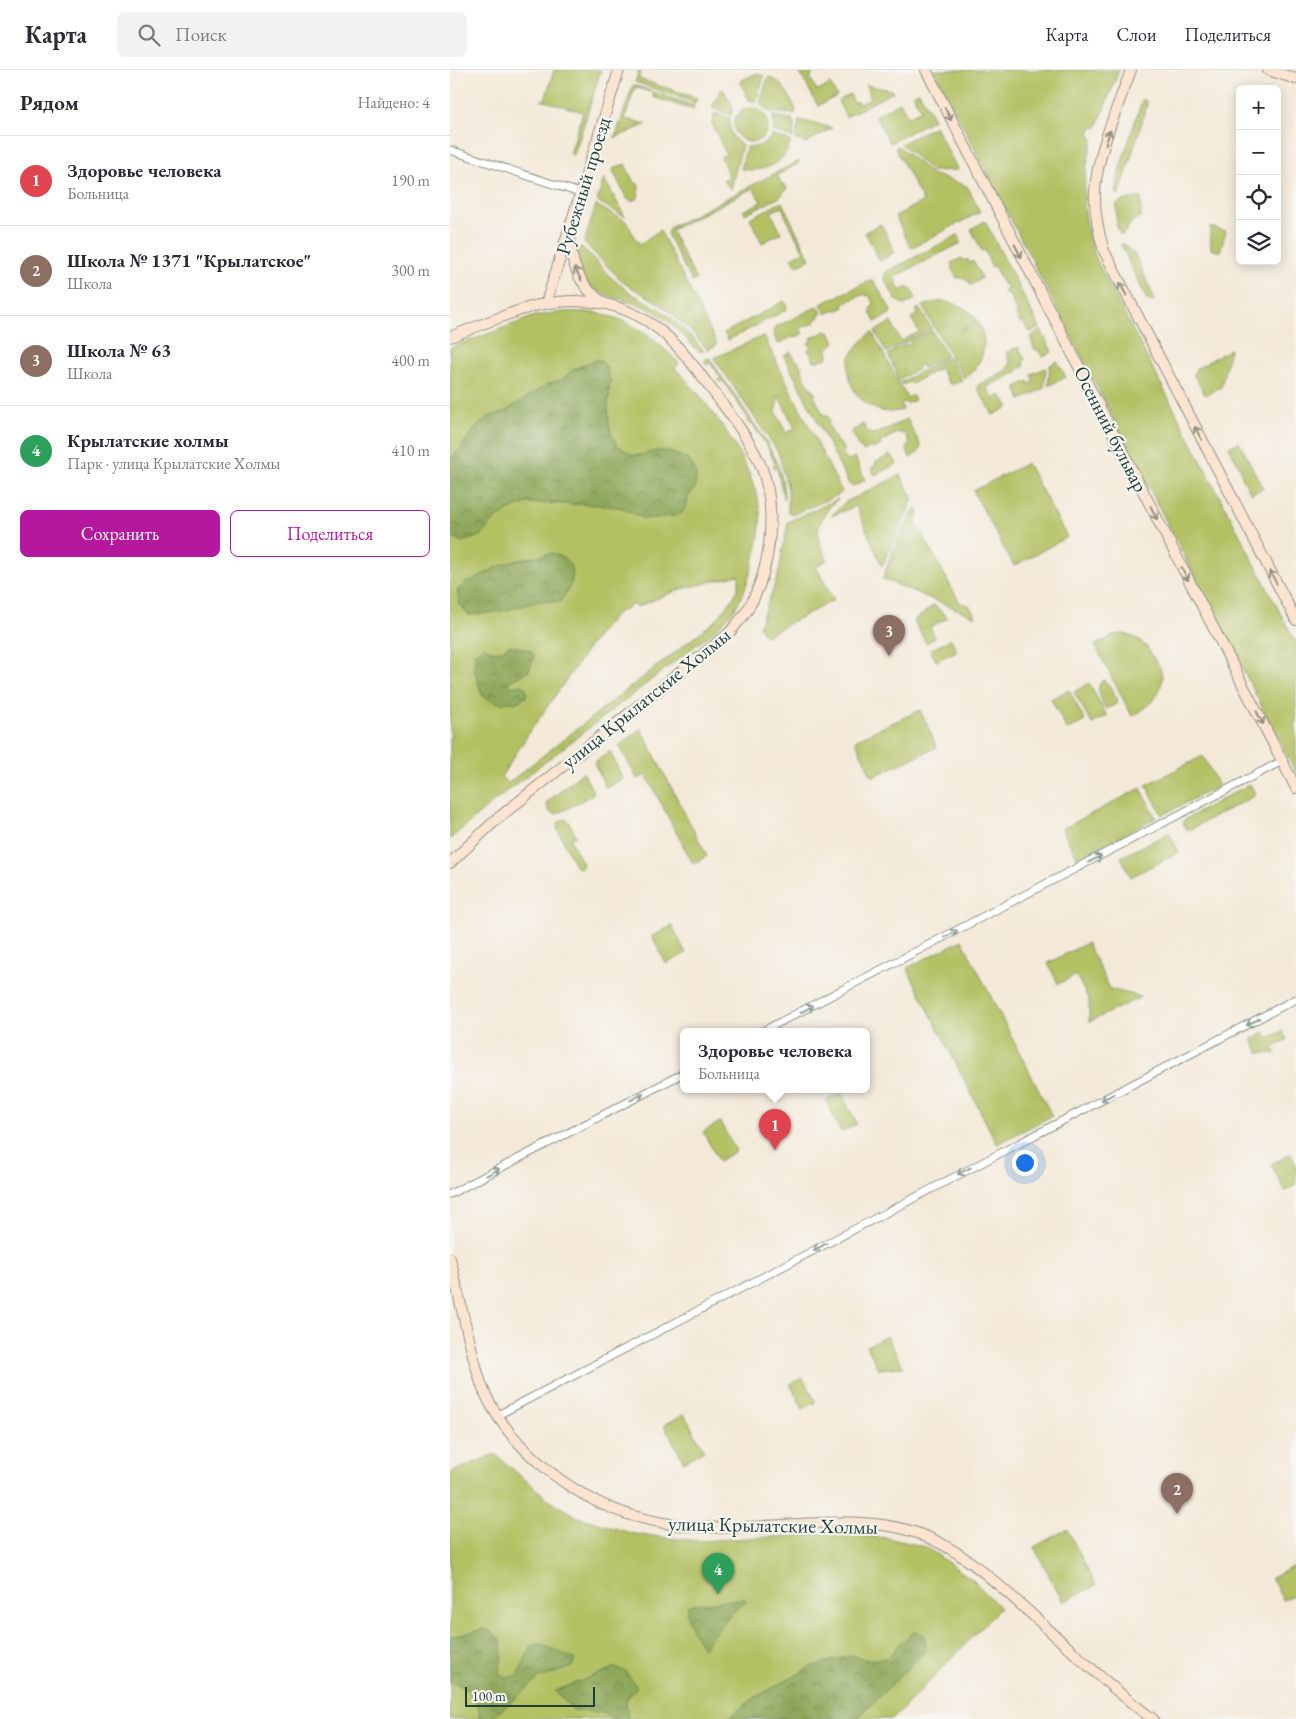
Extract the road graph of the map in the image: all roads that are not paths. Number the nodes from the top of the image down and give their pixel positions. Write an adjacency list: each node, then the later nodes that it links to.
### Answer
1 (619, 70): 7 (street, Рубежный проезд)
2 (926, 70): 13 (street, Осенний бульвар, one-way to 13)
3 (1131, 70): 12 (street, one-way to 3)
4 (1268, 70): 5 (street)
5 (1296, 79)
6 (450, 150): 7 (street)
7 (580, 193): 8 (street, Рубежный проезд)
8 (570, 226): 9 (street, Рубежный проезд); 10 (street, one-way to 8)
9 (546, 303): 10 (street, улица Крылатские Холмы); 11 (street, улица Крылатские Холмы)
10 (605, 304): 15 (street, улица Крылатские Холмы)
11 (450, 337)
12 (1296, 620)
13 (1282, 761): 14 (street, Осенний бульвар); 17 (street, one-way to 13)
14 (1296, 788)
15 (450, 863)
16 (1296, 999): 21 (street, one-way to 21)
17 (769, 1028)
18 (680, 1075): 19 (street, one-way to 18)
19 (450, 1194)
20 (450, 1258): 21 (street, улица Крылатские Холмы)
21 (498, 1415): 22 (street, улица Крылатские Холмы)
22 (1154, 1719)

